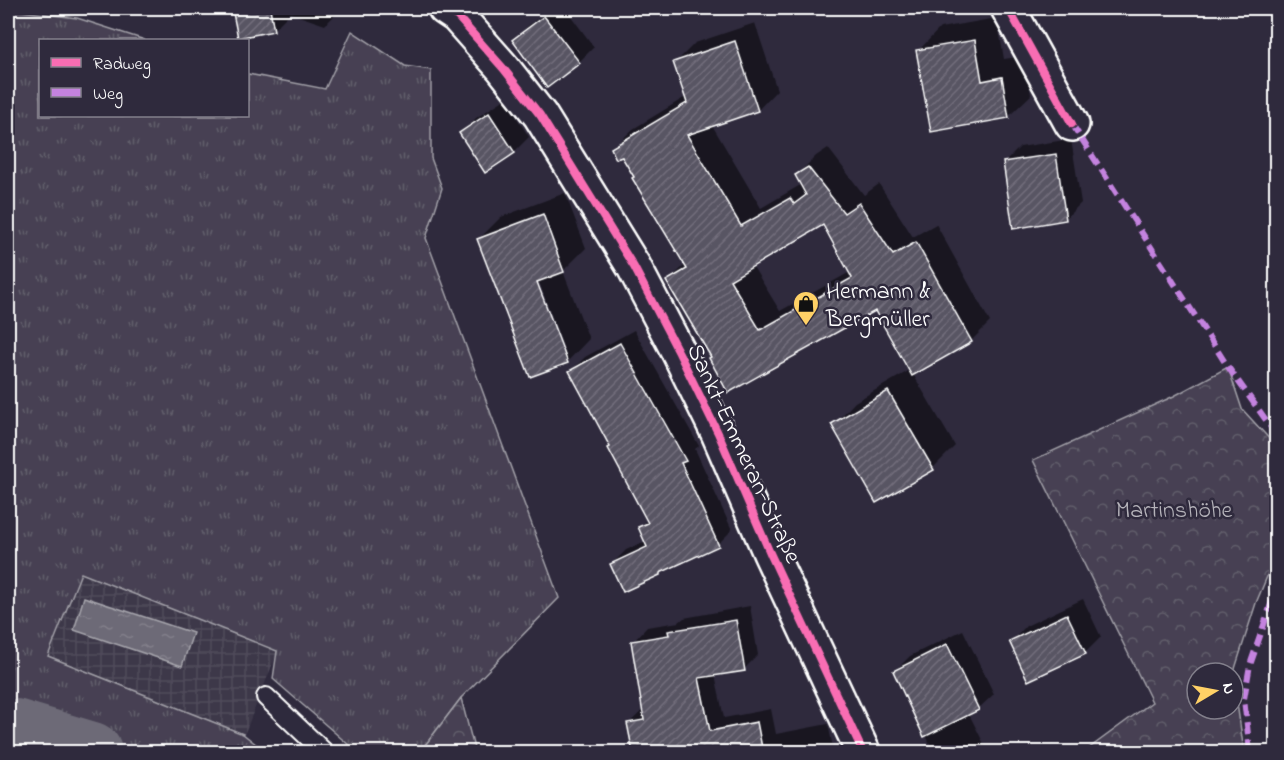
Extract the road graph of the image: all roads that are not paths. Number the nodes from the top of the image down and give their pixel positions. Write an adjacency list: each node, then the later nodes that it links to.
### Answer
1 (445, 8): 6 (street, Sankt-Emmeran-Straße)
2 (1008, 8): 3 (street)
3 (1072, 124)
4 (266, 697): 5 (lane)
5 (324, 753)
6 (863, 753)

